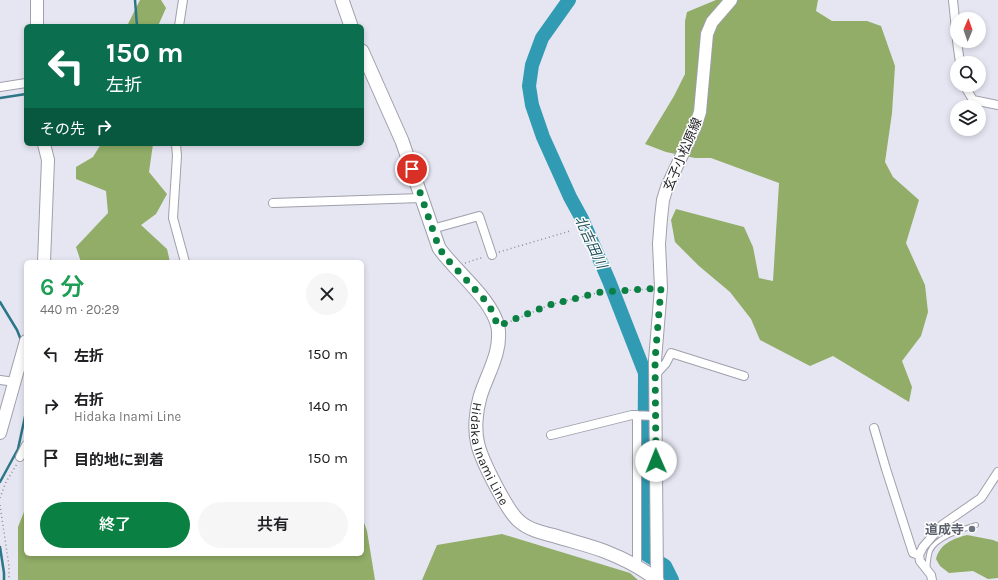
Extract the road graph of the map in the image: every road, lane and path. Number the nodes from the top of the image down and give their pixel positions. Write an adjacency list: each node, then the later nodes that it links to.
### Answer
1 (37, 0): 7 (main road)
2 (183, 0): 8 (street)
3 (342, 0): 9 (main road)
4 (731, 0): 25 (main road, 玄子小松原線)
5 (952, 0): 6 (street)
6 (954, 12)
7 (37, 24)
8 (179, 24)
9 (350, 24)
10 (364, 56): 17 (main road, Hidaka Inami Line)
11 (24, 83): 12 (street)
12 (0, 87)
13 (968, 92): 14 (street)
14 (998, 104)
15 (44, 146): 22 (main road)
16 (176, 146): 23 (street)
17 (421, 198): 18 (street); 19 (main road, Hidaka Inami Line)
18 (273, 203)
19 (432, 229): 21 (street); 24 (main road, Hidaka Inami Line)
20 (570, 231): 21 (path)
21 (492, 255): 24 (path)
22 (44, 260)
23 (184, 260)
24 (454, 266): 26 (main road, Hidaka Inami Line)
25 (661, 288): 26 (path); 28 (main road, 玄子小松原線)
26 (498, 326): 44 (main road, Hidaka Inami Line)
27 (24, 348): 31 (main road)
28 (655, 375): 29 (street); 33 (main road, 玄子小松原線)
29 (744, 376)
30 (0, 380): 31 (street)
31 (15, 382): 35 (main road)
32 (637, 415): 33 (street); 36 (street); 44 (street)
33 (655, 416): 46 (main road, 玄子小松原線)
34 (874, 428): 43 (street)
35 (0, 433)
36 (551, 435)
37 (24, 450): 38 (street)
38 (20, 457): 40 (path)
39 (998, 472): 43 (street)
40 (0, 498)
41 (0, 505): 47 (path)
42 (976, 525): 45 (lane)
43 (919, 555): 45 (street)
44 (637, 567): 46 (main road, Hidaka Inami Line)
45 (927, 570): 48 (street)
46 (657, 576)
47 (9, 580)
48 (932, 580)

